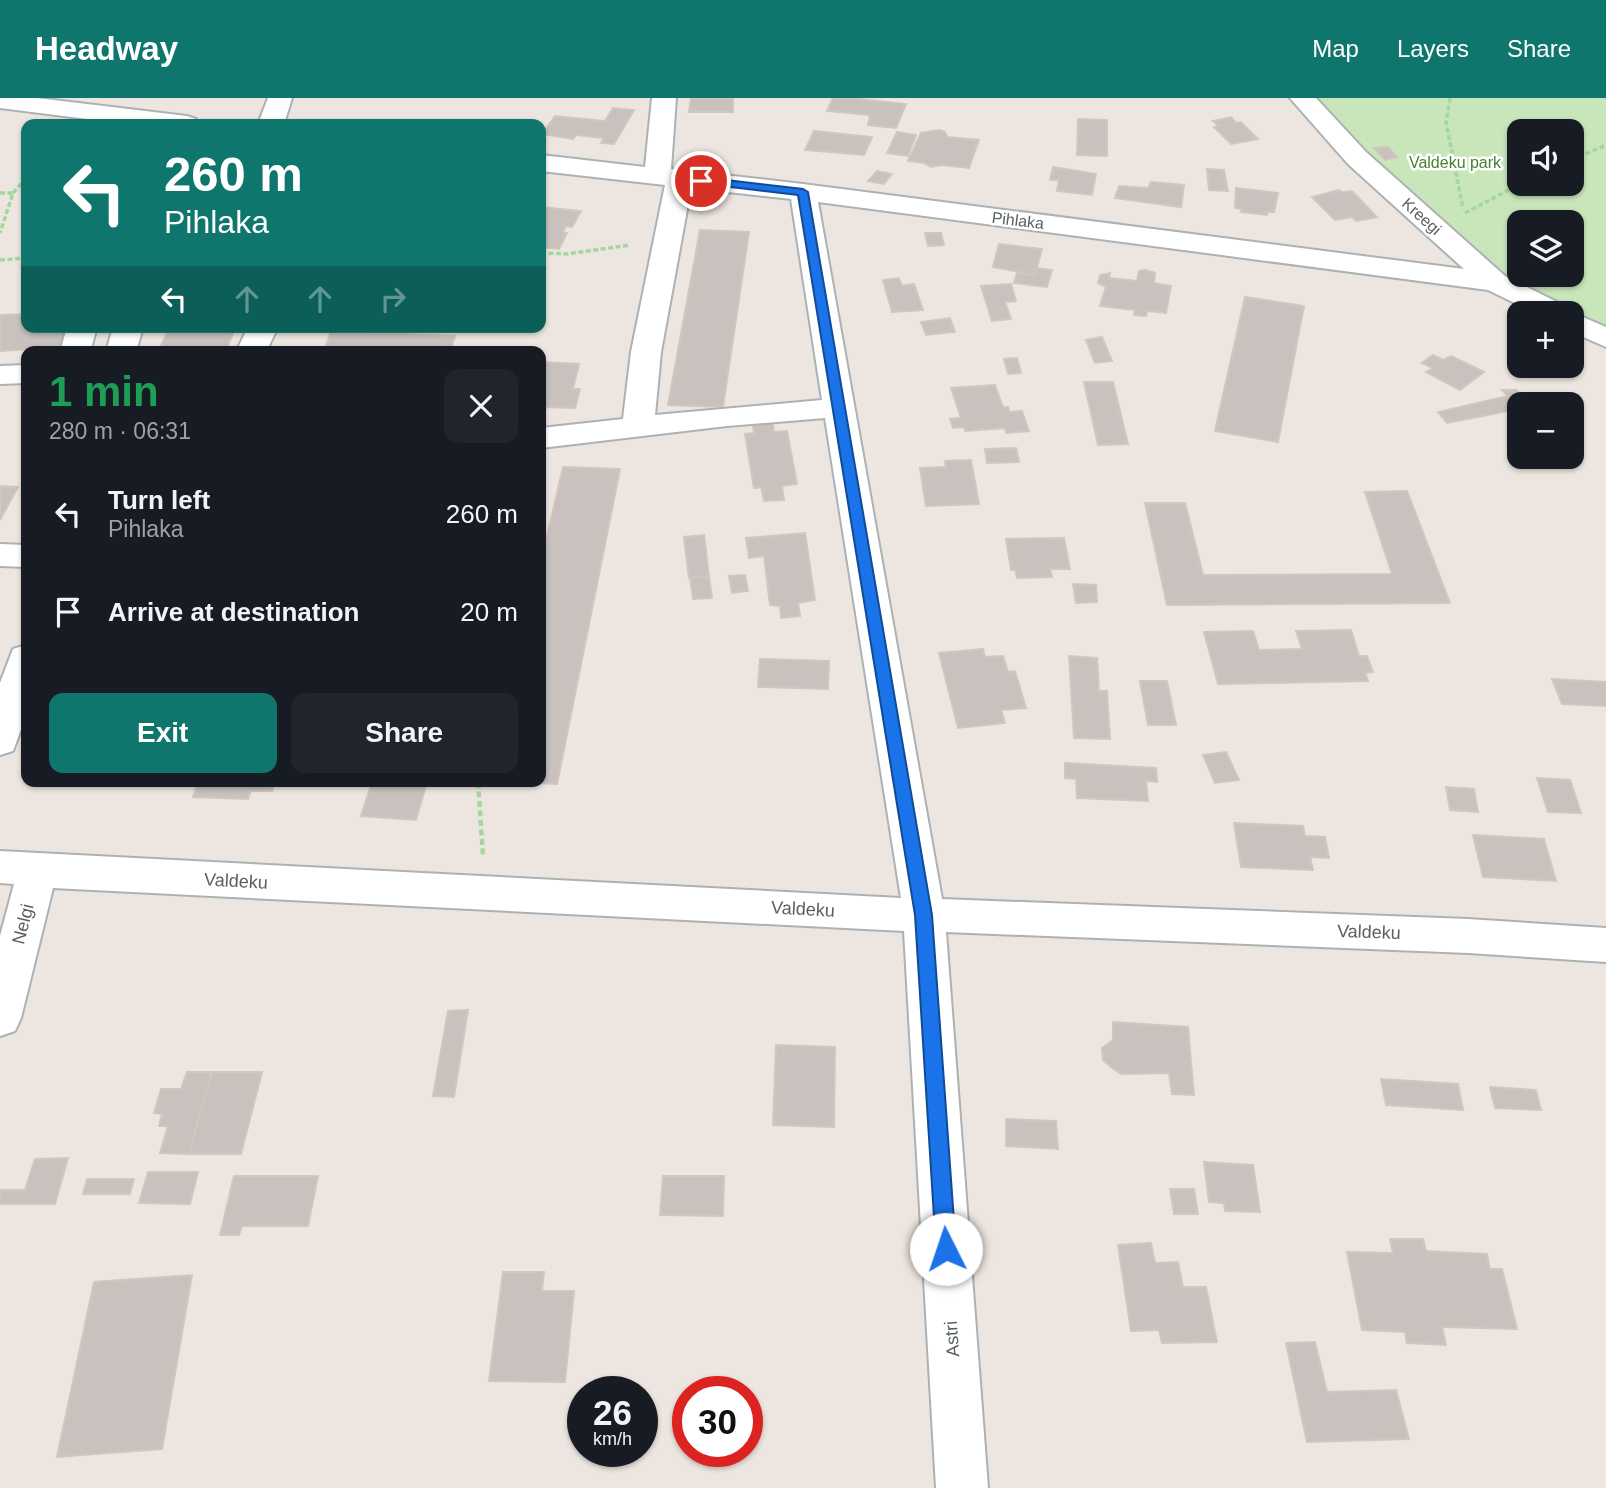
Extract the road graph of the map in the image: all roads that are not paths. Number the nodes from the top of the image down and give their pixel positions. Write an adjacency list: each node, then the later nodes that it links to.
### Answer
1 (280, 98): 6 (street)
2 (664, 98): 8 (street)
3 (1302, 98): 10 (street, Kreegi)
4 (0, 101): 5 (street)
5 (146, 119)
6 (273, 119)
7 (546, 164): 8 (street, Pihlaka)
8 (668, 177): 9 (street, Pihlaka); 17 (street)
9 (803, 192): 10 (street, Pihlaka); 16 (street, Astri)
10 (1495, 282): 11 (street, Kreegi)
11 (1533, 301)
12 (1584, 327): 13 (street)
13 (1606, 338)
14 (21, 374): 15 (street)
15 (0, 375)
16 (839, 408): 17 (street); 24 (street, Astri)
17 (638, 426): 18 (street)
18 (546, 437)
19 (0, 555): 20 (street)
20 (21, 556)
21 (21, 675): 22 (street)
22 (0, 741)
23 (18, 869): 24 (street, Valdeku); 26 (street, Nelgi)
24 (924, 915): 25 (street, Valdeku); 27 (street, Astri)
25 (1606, 944)
26 (0, 1018)
27 (962, 1488)

